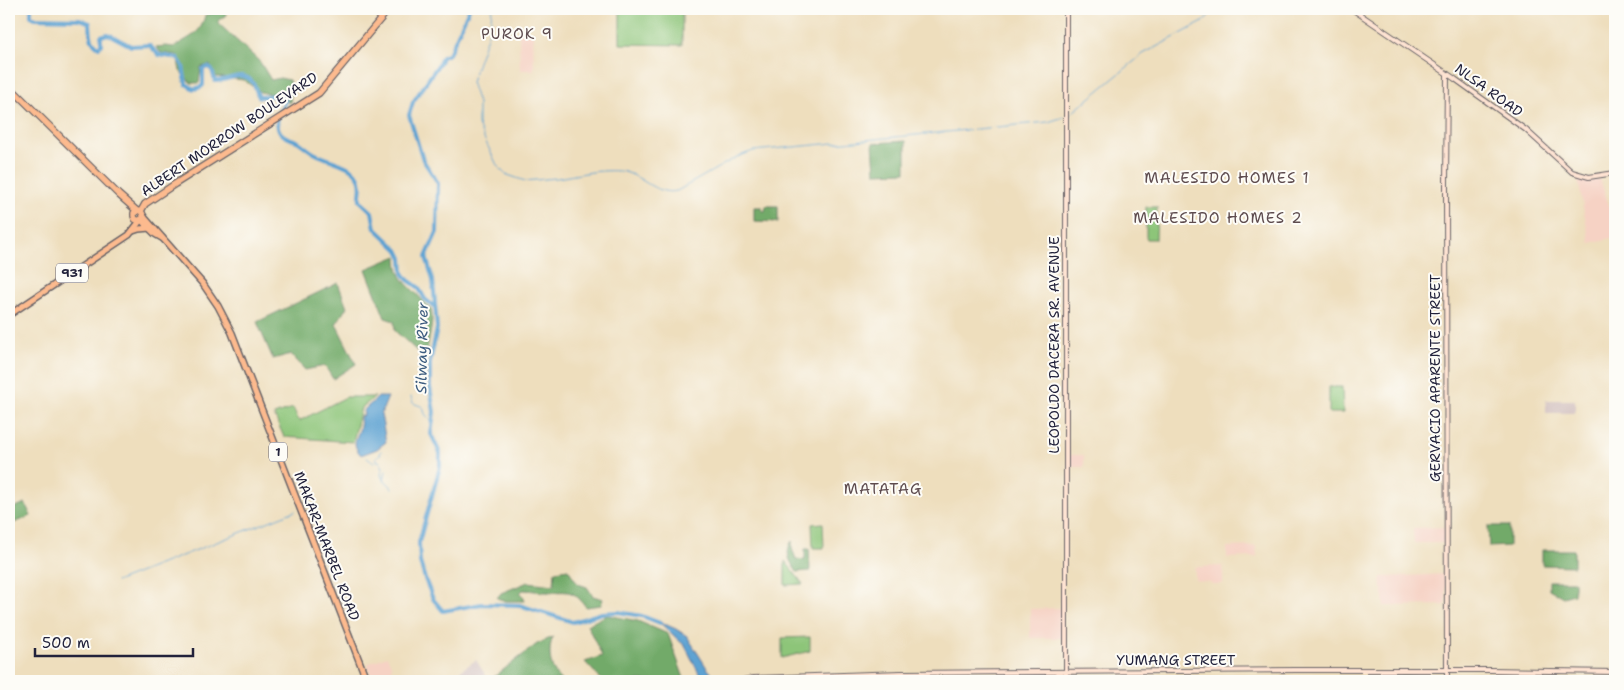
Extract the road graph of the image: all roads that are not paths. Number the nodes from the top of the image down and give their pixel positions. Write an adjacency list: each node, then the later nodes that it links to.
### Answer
1 (389, 9): 7 (highway, ALBERT MORROW BOULEVARD)
2 (1066, 9): 13 (main road, LEOPOLDO DACERA SR. AVENUE)
3 (1352, 9): 4 (main road, NLSA ROAD)
4 (1447, 74): 6 (main road, NLSA ROAD); 12 (main road, GERVACIO APARENTE STREET)
5 (9, 86): 7 (highway, 1)
6 (1615, 173)
7 (139, 216): 8 (main road, MAKAR-MARBEL ROAD / 1); 9 (main road); 10 (main road, MAKAR-MARBEL ROAD / 1)
8 (150, 228): 9 (main road); 10 (main road, MAKAR-MARBEL ROAD / 1)
9 (133, 230): 11 (main road, 931)
10 (162, 238): 15 (main road, MAKAR-MARBEL ROAD / 1)
11 (9, 315)
12 (1447, 670): 13 (main road, YUMANG STREET); 14 (main road, YUMANG STREET); 18 (main road, GERVACIO APARENTE STREET)
13 (1066, 672): 16 (main road, YUMANG STREET); 17 (main road, LEOPOLDO DACERA SR. AVENUE)
14 (1615, 672)
15 (366, 681)
16 (737, 681)
17 (1066, 681)
18 (1447, 681)

